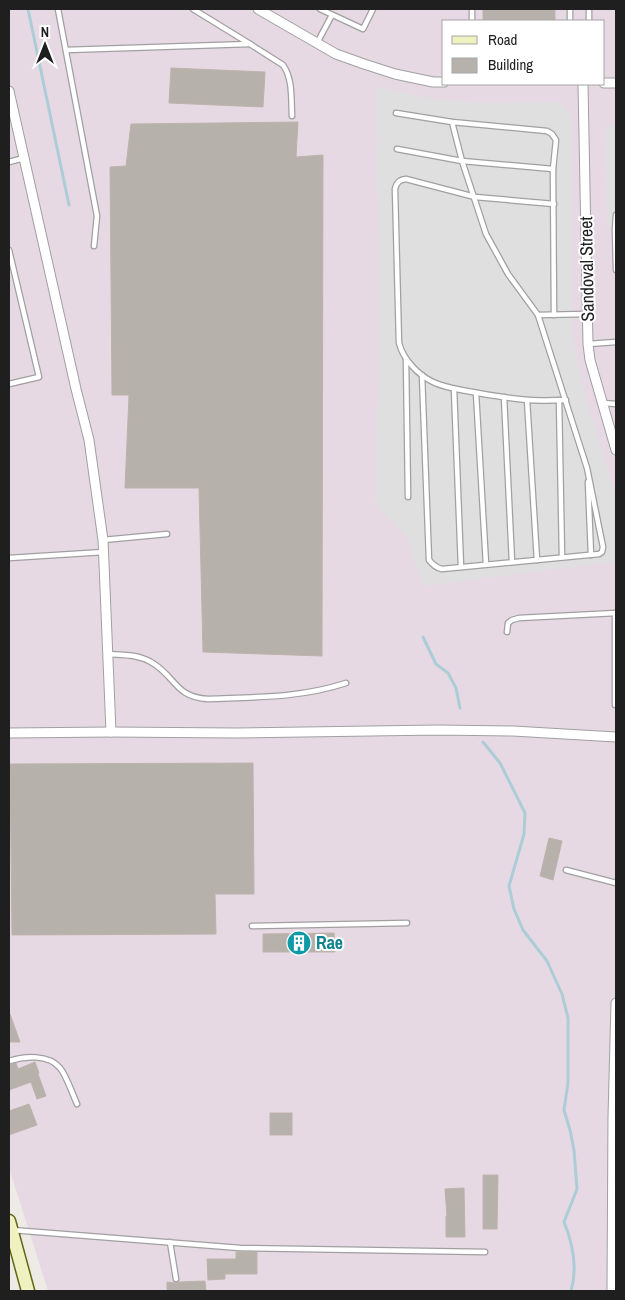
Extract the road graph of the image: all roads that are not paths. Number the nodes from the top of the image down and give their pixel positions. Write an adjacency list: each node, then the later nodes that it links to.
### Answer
1 (58, 9): 9 (lane)
2 (193, 9): 8 (lane)
3 (258, 9): 7 (street)
4 (320, 9): 6 (lane)
5 (372, 9): 6 (lane)
6 (332, 15): 7 (lane)
7 (317, 43): 10 (street)
8 (250, 44): 9 (lane); 14 (lane)
9 (66, 50): 25 (lane)
10 (442, 82)
11 (583, 85): 28 (street, Sandoval Street)
12 (9, 91): 17 (street)
13 (396, 113): 15 (lane)
14 (292, 116)
15 (452, 122): 18 (lane); 20 (lane)
16 (397, 149): 18 (lane)
17 (24, 158): 19 (lane); 48 (street)
18 (462, 160): 20 (lane); 21 (lane)
19 (9, 162)
20 (553, 169): 22 (lane)
21 (475, 197): 22 (lane); 30 (lane); 33 (lane)
22 (554, 204): 29 (lane)
23 (616, 215): 24 (lane)
24 (616, 229): 27 (lane)
25 (94, 246)
26 (9, 250): 35 (lane)
27 (616, 270)
28 (587, 314): 29 (lane); 32 (street, Sandoval Street)
29 (554, 315): 30 (lane)
30 (538, 316): 41 (lane)
31 (616, 342): 32 (lane)
32 (588, 344): 42 (street, Sandoval Street)
33 (406, 359): 34 (lane); 46 (lane)
34 (422, 375): 36 (lane); 56 (lane)
35 (9, 384)
36 (454, 389): 37 (lane); 56 (lane)
37 (476, 393): 38 (lane); 55 (lane)
38 (504, 397): 39 (lane); 54 (lane)
39 (528, 400): 40 (lane); 53 (lane)
40 (559, 400): 41 (lane); 51 (lane)
41 (566, 400): 45 (lane)
42 (602, 402): 43 (lane); 44 (street, Sandoval Street)
43 (616, 404)
44 (616, 450)
45 (587, 468): 50 (lane); 50 (lane)
46 (408, 497)
47 (167, 534): 48 (lane)
48 (103, 540): 49 (street)
49 (104, 552): 52 (lane); 59 (street)
50 (591, 555): 51 (lane)
51 (562, 557): 53 (lane)
52 (9, 558)
53 (537, 560): 54 (lane)
54 (512, 562): 55 (lane)
55 (486, 564): 56 (lane)
56 (461, 567)
57 (616, 613): 58 (lane); 61 (lane)
58 (507, 632)
59 (108, 654): 60 (lane); 62 (street)
60 (346, 683)
61 (615, 705)
62 (111, 732): 63 (street); 64 (street)
63 (9, 733)
64 (616, 737)
65 (566, 870): 66 (lane)
66 (616, 883)
67 (407, 923): 68 (lane)
68 (252, 926)
69 (616, 1003): 72 (street)
70 (9, 1061): 71 (lane)
71 (77, 1104)
72 (614, 1117): 78 (street)
73 (10, 1226): 74 (lane); 77 (main road)
74 (170, 1242): 75 (lane); 76 (lane)
75 (485, 1252)
76 (176, 1279)
77 (28, 1291)
78 (612, 1291)

